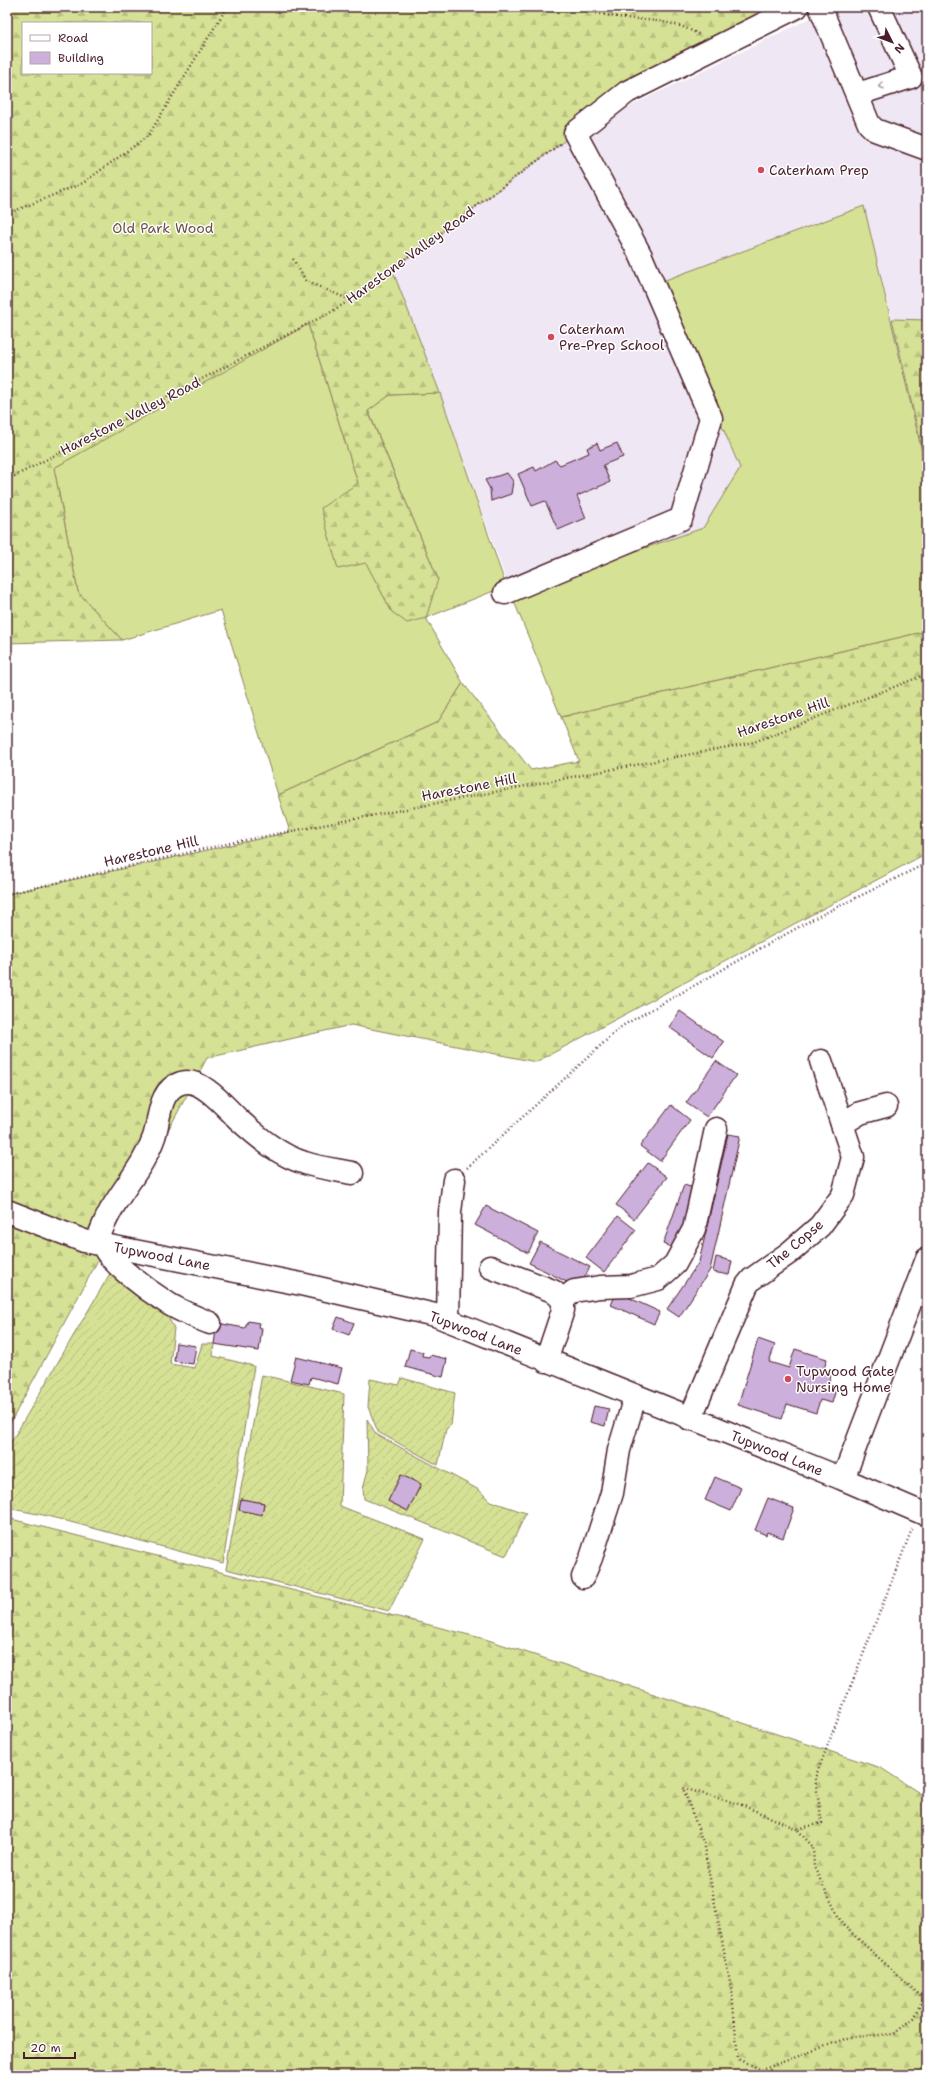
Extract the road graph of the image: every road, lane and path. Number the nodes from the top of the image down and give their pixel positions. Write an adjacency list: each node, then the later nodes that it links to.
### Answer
1 (227, 7): 11 (path)
2 (573, 7): 6 (path)
3 (798, 7): 6 (street)
4 (820, 7): 8 (street)
5 (879, 7): 7 (street)
6 (723, 44): 9 (street)
7 (919, 78): 8 (street, one-way to 8)
8 (858, 94): 10 (street)
9 (575, 133): 13 (path, Harestone Valley Road); 15 (street)
10 (927, 149)
11 (7, 214)
12 (293, 259): 13 (path)
13 (350, 300): 14 (path, Harestone Valley Road)
14 (7, 480)
15 (505, 593)
16 (927, 674): 18 (path, Harestone Hill)
17 (927, 863): 24 (path)
18 (7, 894)
19 (821, 1061): 21 (street, The Copse)
20 (886, 1106): 21 (street)
21 (842, 1124): 34 (street, The Copse)
22 (716, 1129): 29 (street)
23 (352, 1173): 26 (street)
24 (454, 1180): 30 (street)
25 (7, 1212): 26 (street, Tupwood Lane)
26 (100, 1244): 30 (street, Tupwood Lane); 31 (street)
27 (927, 1259): 35 (street)
28 (490, 1267): 29 (street)
29 (562, 1300): 32 (street)
30 (448, 1320): 32 (street, Tupwood Lane)
31 (210, 1323)
32 (546, 1361): 33 (street, Tupwood Lane)
33 (635, 1397): 34 (street, Tupwood Lane); 37 (street)
34 (690, 1419): 35 (street, Tupwood Lane)
35 (843, 1479): 36 (street, Tupwood Lane)
36 (923, 1514): 38 (path)
37 (583, 1577)
38 (797, 1829): 39 (path); 41 (path)
39 (923, 2000): 40 (path); 41 (path)
40 (927, 2002)
41 (761, 2070): 42 (path)
42 (749, 2075)

